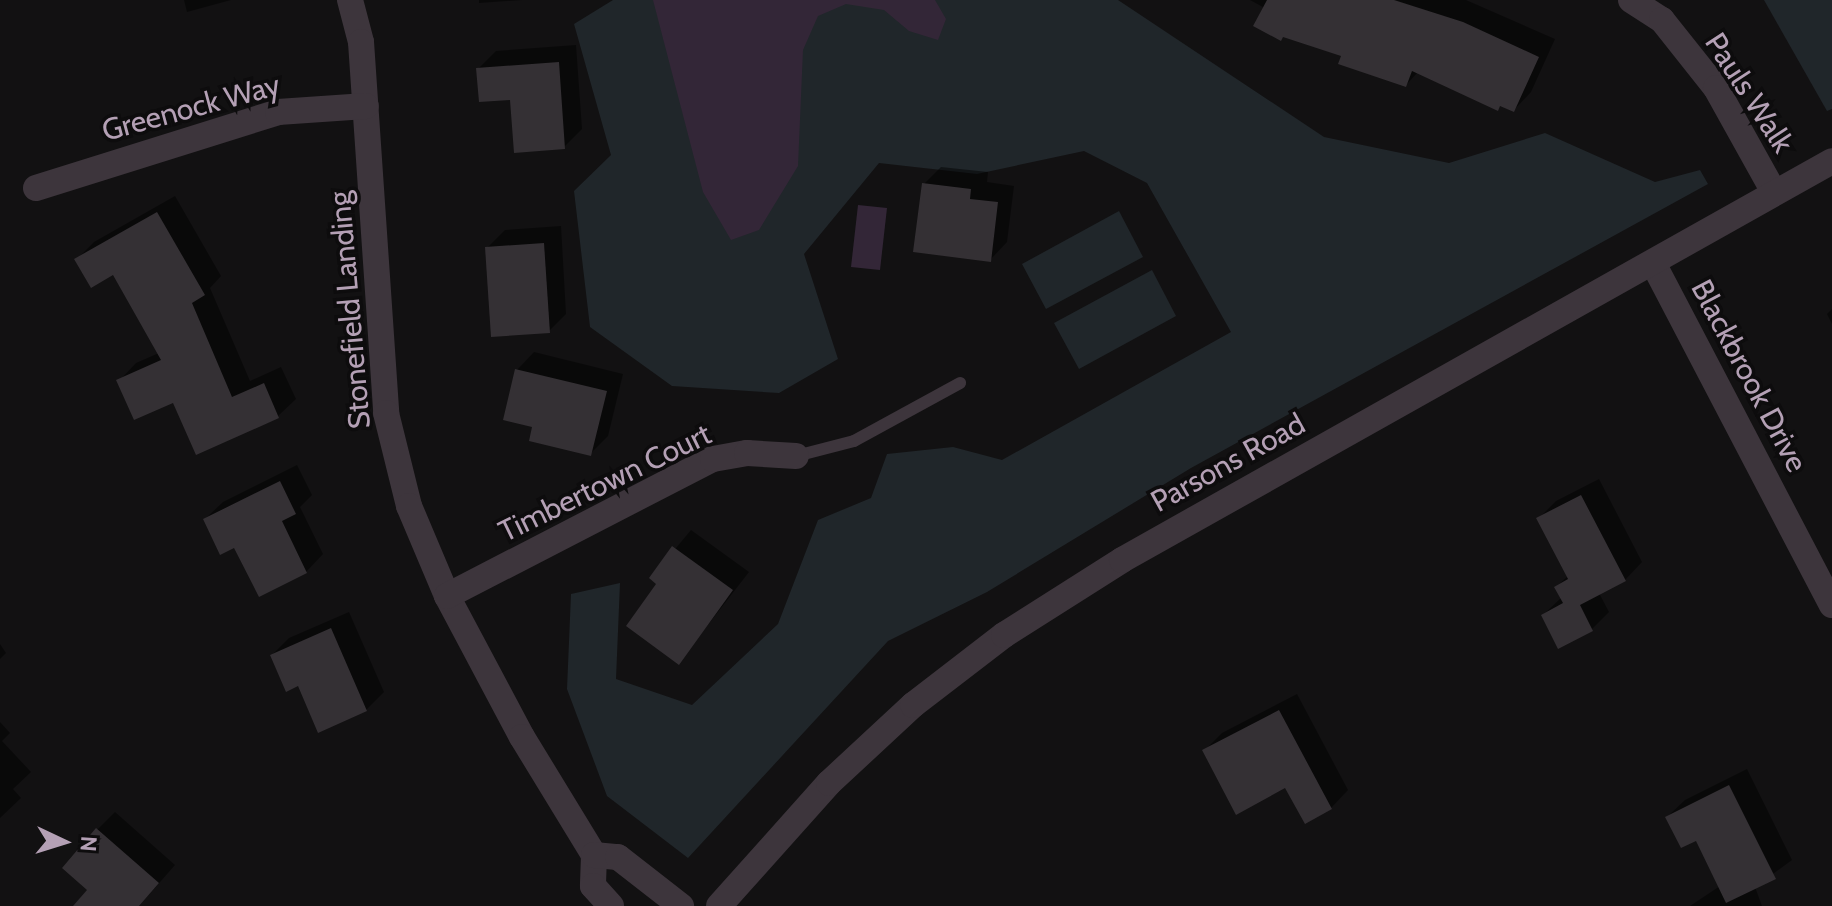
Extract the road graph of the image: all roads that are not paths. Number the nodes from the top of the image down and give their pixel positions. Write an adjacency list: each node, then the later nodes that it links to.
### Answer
1 (350, 0): 3 (street, Stonefield Landing)
2 (1631, 0): 6 (street, Pauls Walk)
3 (366, 106): 5 (street, Greenock Way); 10 (street, Stonefield Landing)
4 (1832, 161): 6 (street, Parsons Road)
5 (36, 188)
6 (1774, 192): 7 (street, Parsons Road)
7 (1653, 263): 11 (street, Blackbrook Drive); 15 (street, Parsons Road)
8 (960, 383): 9 (lane)
9 (796, 456): 10 (street, Timbertown Court)
10 (447, 596): 12 (street, Stonefield Landing)
11 (1832, 605)
12 (594, 855): 13 (street, Stonefield Landing); 14 (street)
13 (611, 906)
14 (681, 906)
15 (719, 906)

